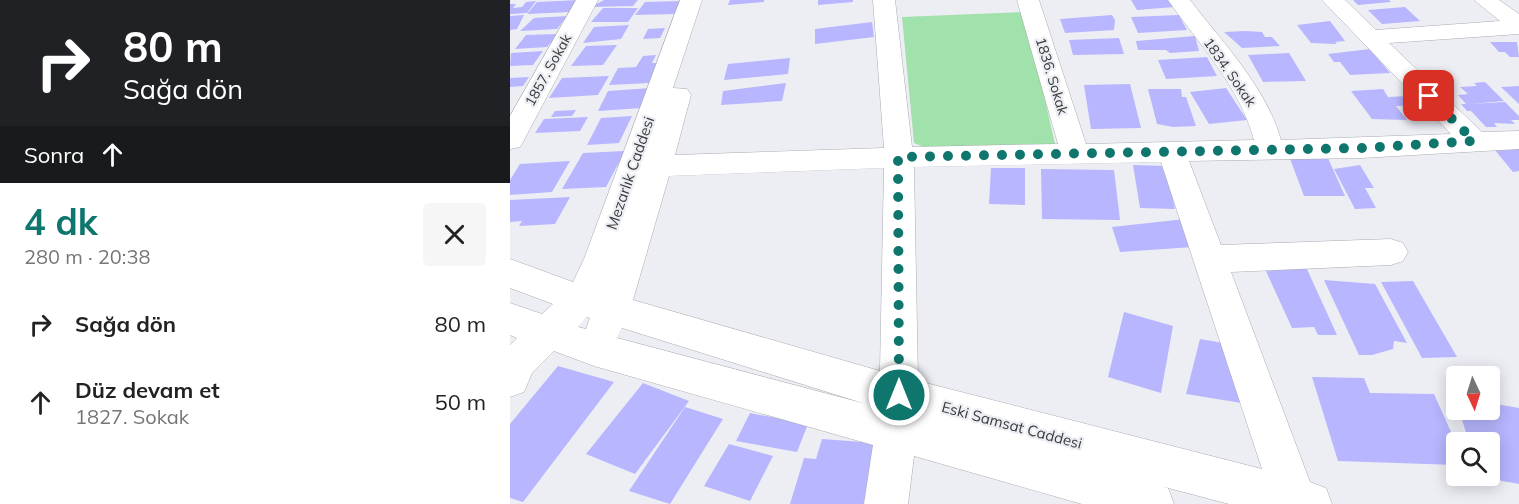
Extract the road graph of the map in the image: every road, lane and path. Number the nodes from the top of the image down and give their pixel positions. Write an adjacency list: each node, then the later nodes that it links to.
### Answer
1 (588, 0): 11 (street, 1857. Sokak)
2 (691, 0): 22 (street, Mezarlık Caddesi)
3 (708, 0): 18 (street, Mezarlık Caddesi)
4 (884, 0): 17 (street)
5 (1028, 0): 16 (street, 1836. Sokak)
6 (1179, 0): 14 (street, 1834. Sokak)
7 (1333, 0): 10 (street)
8 (1485, 0): 9 (street)
9 (1519, 26): 10 (street)
10 (1369, 37): 13 (street)
11 (510, 140)
12 (1519, 140): 13 (street)
13 (1474, 141): 14 (street)
14 (1270, 149): 15 (street)
15 (1171, 150): 16 (street); 20 (street)
16 (1075, 152): 17 (street)
17 (898, 157): 18 (street); 27 (street)
18 (659, 166): 22 (street, Mezarlık Caddesi)
19 (1391, 252): 20 (street)
20 (1209, 259): 29 (street)
21 (510, 273): 22 (street, Eski Samsat Caddesi)
22 (597, 304): 24 (street, Mezarlık Caddesi); 25 (street, Mezarlık Caddesi); 27 (street, Eski Samsat Caddesi)
23 (510, 319): 24 (street, Eski Samsat Caddesi)
24 (547, 334): 25 (street, Eski Samsat Caddesi); 26 (street, Mezarlık Caddesi)
25 (594, 349): 27 (street, Eski Samsat Caddesi)
26 (510, 380)
27 (898, 413): 28 (street, Eski Samsat Caddesi); 29 (street, Eski Samsat Caddesi); 30 (street)
28 (1098, 495): 31 (street, Eski Samsat Caddesi)
29 (1302, 502)
30 (886, 504)
31 (1152, 504)

